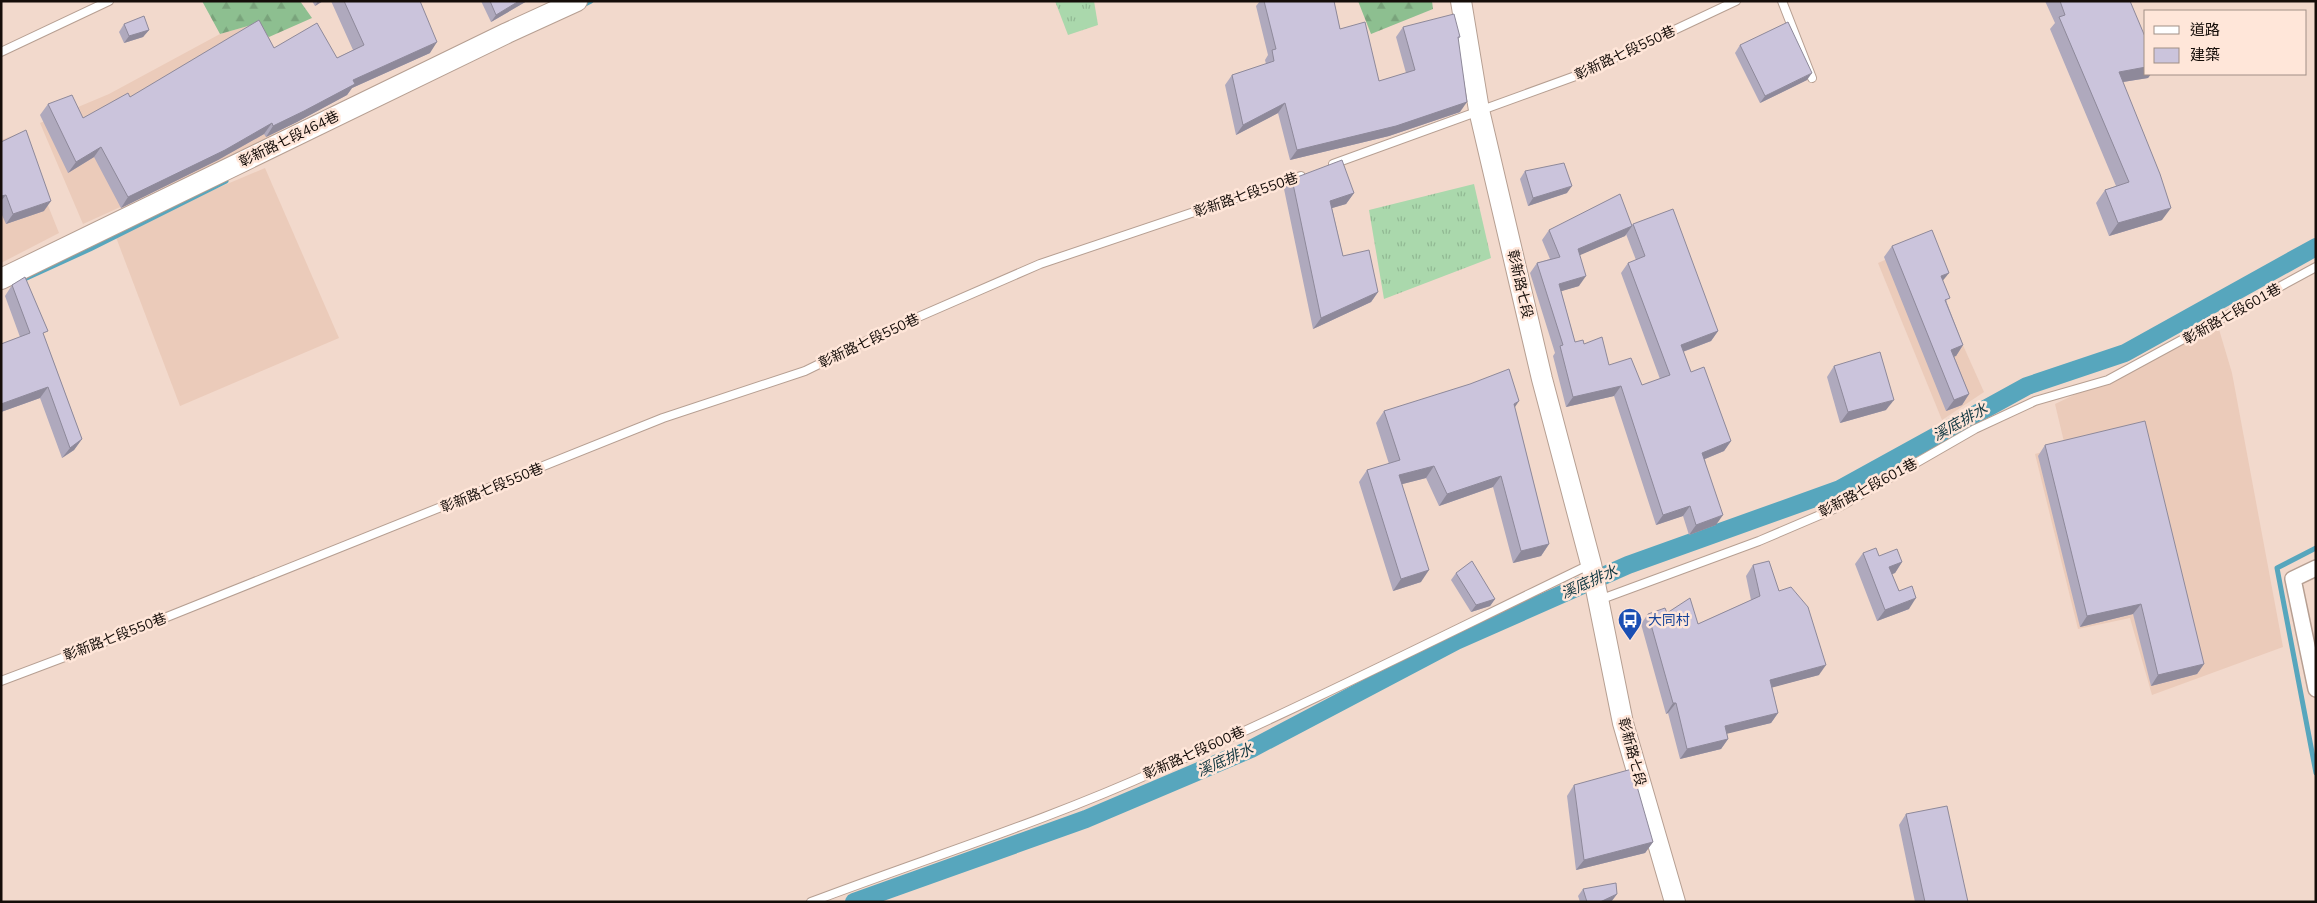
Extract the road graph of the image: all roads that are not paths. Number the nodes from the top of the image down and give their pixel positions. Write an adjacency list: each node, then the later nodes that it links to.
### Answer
1 (110, 1): 6 (lane)
2 (577, 1): 12 (street, 彰新路七段464巷)
3 (1461, 1): 8 (street, 彰新路七段)
4 (1736, 1): 8 (lane, 彰新路七段550巷)
5 (1782, 1): 7 (lane)
6 (1, 52)
7 (1812, 78)
8 (1479, 110): 9 (lane, 彰新路七段550巷); 13 (street, 彰新路七段)
9 (1322, 168)
10 (1313, 171): 16 (lane, 彰新路七段550巷)
11 (2316, 268): 15 (lane, 彰新路七段601巷)
12 (1, 279)
13 (1591, 564): 15 (street, 彰新路七段); 18 (lane, 彰新路七段600巷)
14 (2316, 568): 17 (street)
15 (1599, 600): 19 (street, 彰新路七段)
16 (1, 680)
17 (2316, 689)
18 (812, 902)
19 (1675, 902)

